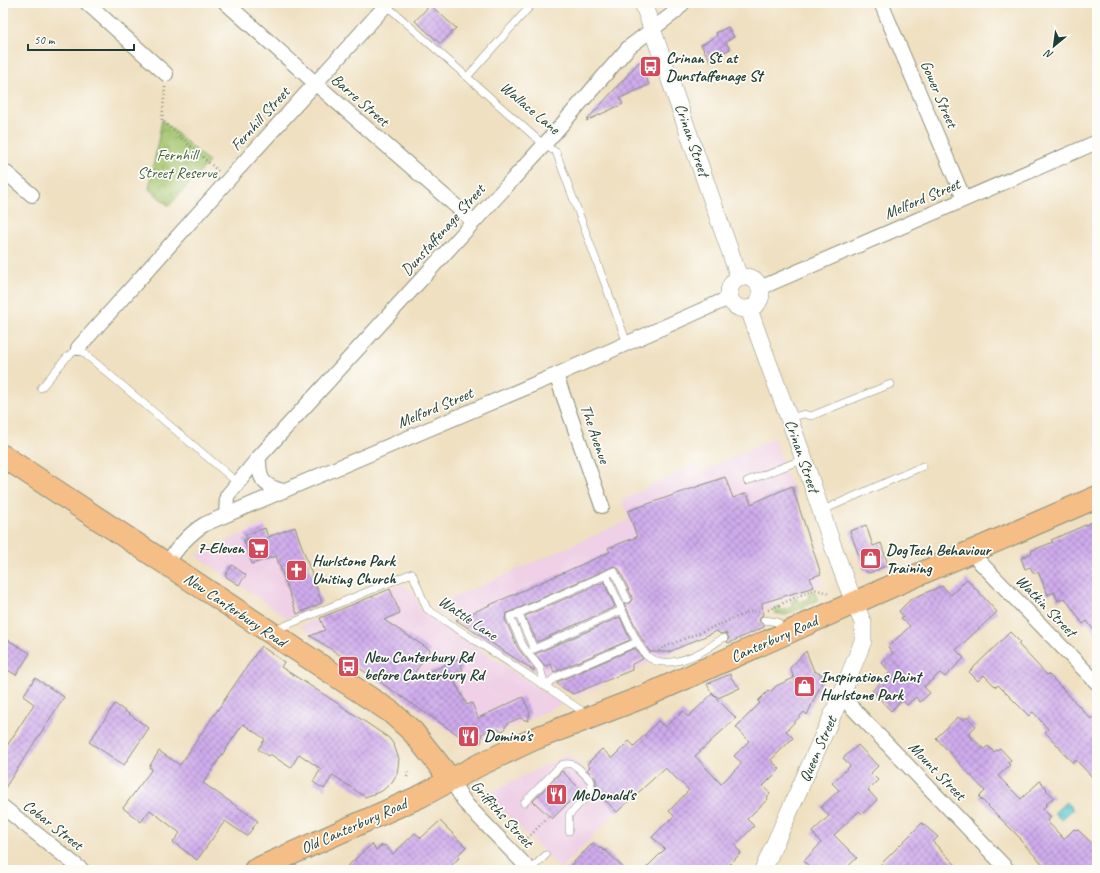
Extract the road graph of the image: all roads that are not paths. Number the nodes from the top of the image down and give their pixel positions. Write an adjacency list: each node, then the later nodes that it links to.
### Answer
1 (88, 3): 9 (street)
2 (226, 3): 11 (street, Barre Street)
3 (533, 3): 10 (lane)
4 (643, 3): 8 (street, Crinan Street)
5 (683, 3): 8 (street, Dunstaffenage Street)
6 (881, 3): 16 (street, Gower Street)
7 (386, 4): 10 (lane, Wallace Lane); 11 (street, Fernhill Street)
8 (653, 29): 13 (street, Dunstaffenage Street); 18 (street, Crinan Street)
9 (166, 74)
10 (466, 77): 13 (lane, Wallace Lane)
11 (315, 83): 17 (street, Barre Street); 23 (street, Fernhill Street)
12 (1097, 142): 16 (street, Melford Street)
13 (544, 145): 17 (street, Dunstaffenage Street); 22 (lane, Wallace Lane)
14 (3, 170): 15 (street)
15 (32, 195)
16 (964, 199): 19 (street, Melford Street)
17 (473, 221): 29 (street, Dunstaffenage Street)
18 (739, 277): 19 (street); 20 (street)
19 (760, 288): 21 (street)
20 (730, 298): 21 (street); 22 (street, Melford Street)
21 (749, 309): 27 (street, Crinan Street)
22 (626, 343): 24 (street, Melford Street)
23 (78, 348): 26 (lane); 33 (lane)
24 (556, 374): 34 (street, Melford Street); 36 (street, The Avenue)
25 (891, 384): 27 (lane)
26 (41, 388)
27 (797, 416): 30 (street, Crinan Street)
28 (3, 456): 41 (main road, New Canterbury Road)
29 (259, 457): 33 (street, Dunstaffenage Street); 34 (street)
30 (804, 459): 32 (lane); 38 (street, Crinan Street)
31 (924, 466): 38 (lane)
32 (747, 481)
33 (236, 485): 37 (street); 39 (street, Dunstaffenage Street)
34 (283, 491): 37 (street, Melford Street)
35 (1097, 497): 40 (main road, Canterbury Road)
36 (602, 506)
37 (240, 508): 39 (street, Melford Street)
38 (820, 511): 44 (street, Crinan Street)
39 (226, 515): 41 (street, Melford Street)
40 (970, 552): 44 (main road, Canterbury Road); 54 (street, Watkin Street)
41 (166, 564): 48 (main road, New Canterbury Road)
42 (606, 575): 43 (lane); 45 (lane); 46 (lane)
43 (627, 599)
44 (854, 603): 49 (main road, Canterbury Road); 56 (street, Queen Street)
45 (622, 610): 51 (lane); 52 (lane)
46 (518, 613): 52 (lane); 53 (lane)
47 (764, 620): 49 (lane)
48 (270, 633): 55 (lane, Wattle Lane); 58 (main road, New Canterbury Road)
49 (783, 635): 57 (main road, Canterbury Road)
50 (724, 638): 51 (lane)
51 (637, 642): 55 (lane)
52 (534, 649): 53 (lane)
53 (540, 668): 55 (lane)
54 (1097, 683)
55 (546, 686): 57 (lane, Wattle Lane)
56 (841, 696): 66 (street, Queen Street); 67 (street, Mount Street)
57 (591, 718): 58 (main road, Canterbury Road)
58 (451, 780): 64 (main road, Old Canterbury Road); 65 (street, Griffiths Street)
59 (524, 803): 61 (lane)
60 (3, 807): 63 (street, Cobar Street)
61 (569, 831)
62 (546, 855): 65 (lane)
63 (82, 870)
64 (255, 870)
65 (530, 870)
66 (763, 870)
67 (1008, 870)

